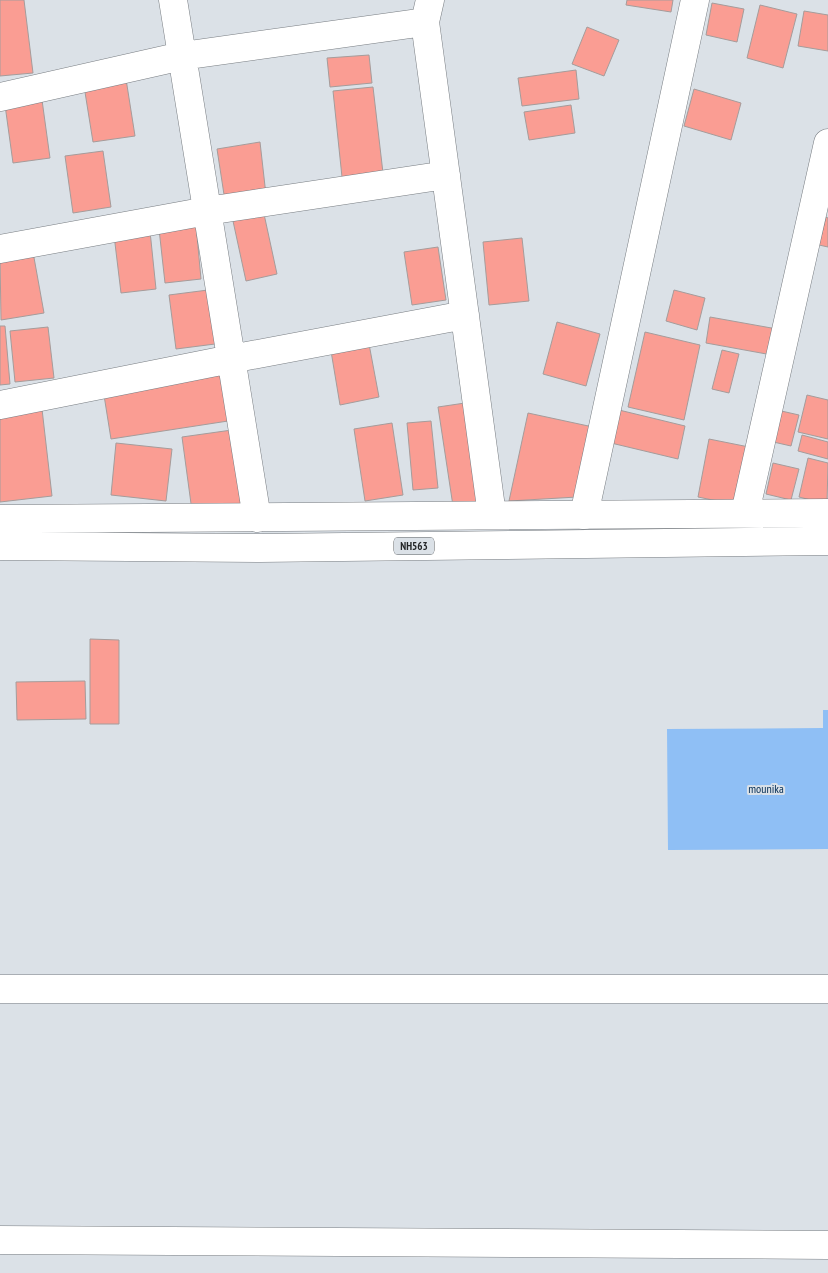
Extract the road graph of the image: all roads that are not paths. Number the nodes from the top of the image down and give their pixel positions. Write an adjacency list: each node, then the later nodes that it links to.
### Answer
1 (173, 0): 4 (main road)
2 (695, 0): 15 (main road)
3 (428, 11): 4 (main road); 7 (main road)
4 (182, 56): 5 (main road); 8 (main road)
5 (0, 97)
6 (828, 143): 14 (main road)
7 (446, 175): 8 (main road); 10 (main road)
8 (207, 211): 9 (main road); 11 (main road)
9 (0, 249)
10 (465, 316): 11 (main road); 16 (main road)
11 (231, 359): 12 (main road); 17 (main road)
12 (0, 405)
13 (828, 512): 14 (main road)
14 (745, 513): 15 (main road)
15 (584, 514): 16 (main road)
16 (492, 516): 17 (main road)
17 (257, 518): 18 (main road)
18 (0, 519)
19 (828, 541): 20 (main road, NH563)
20 (0, 546)
21 (828, 989): 22 (main road)
22 (0, 990)
23 (0, 1240): 24 (main road)
24 (828, 1245)

